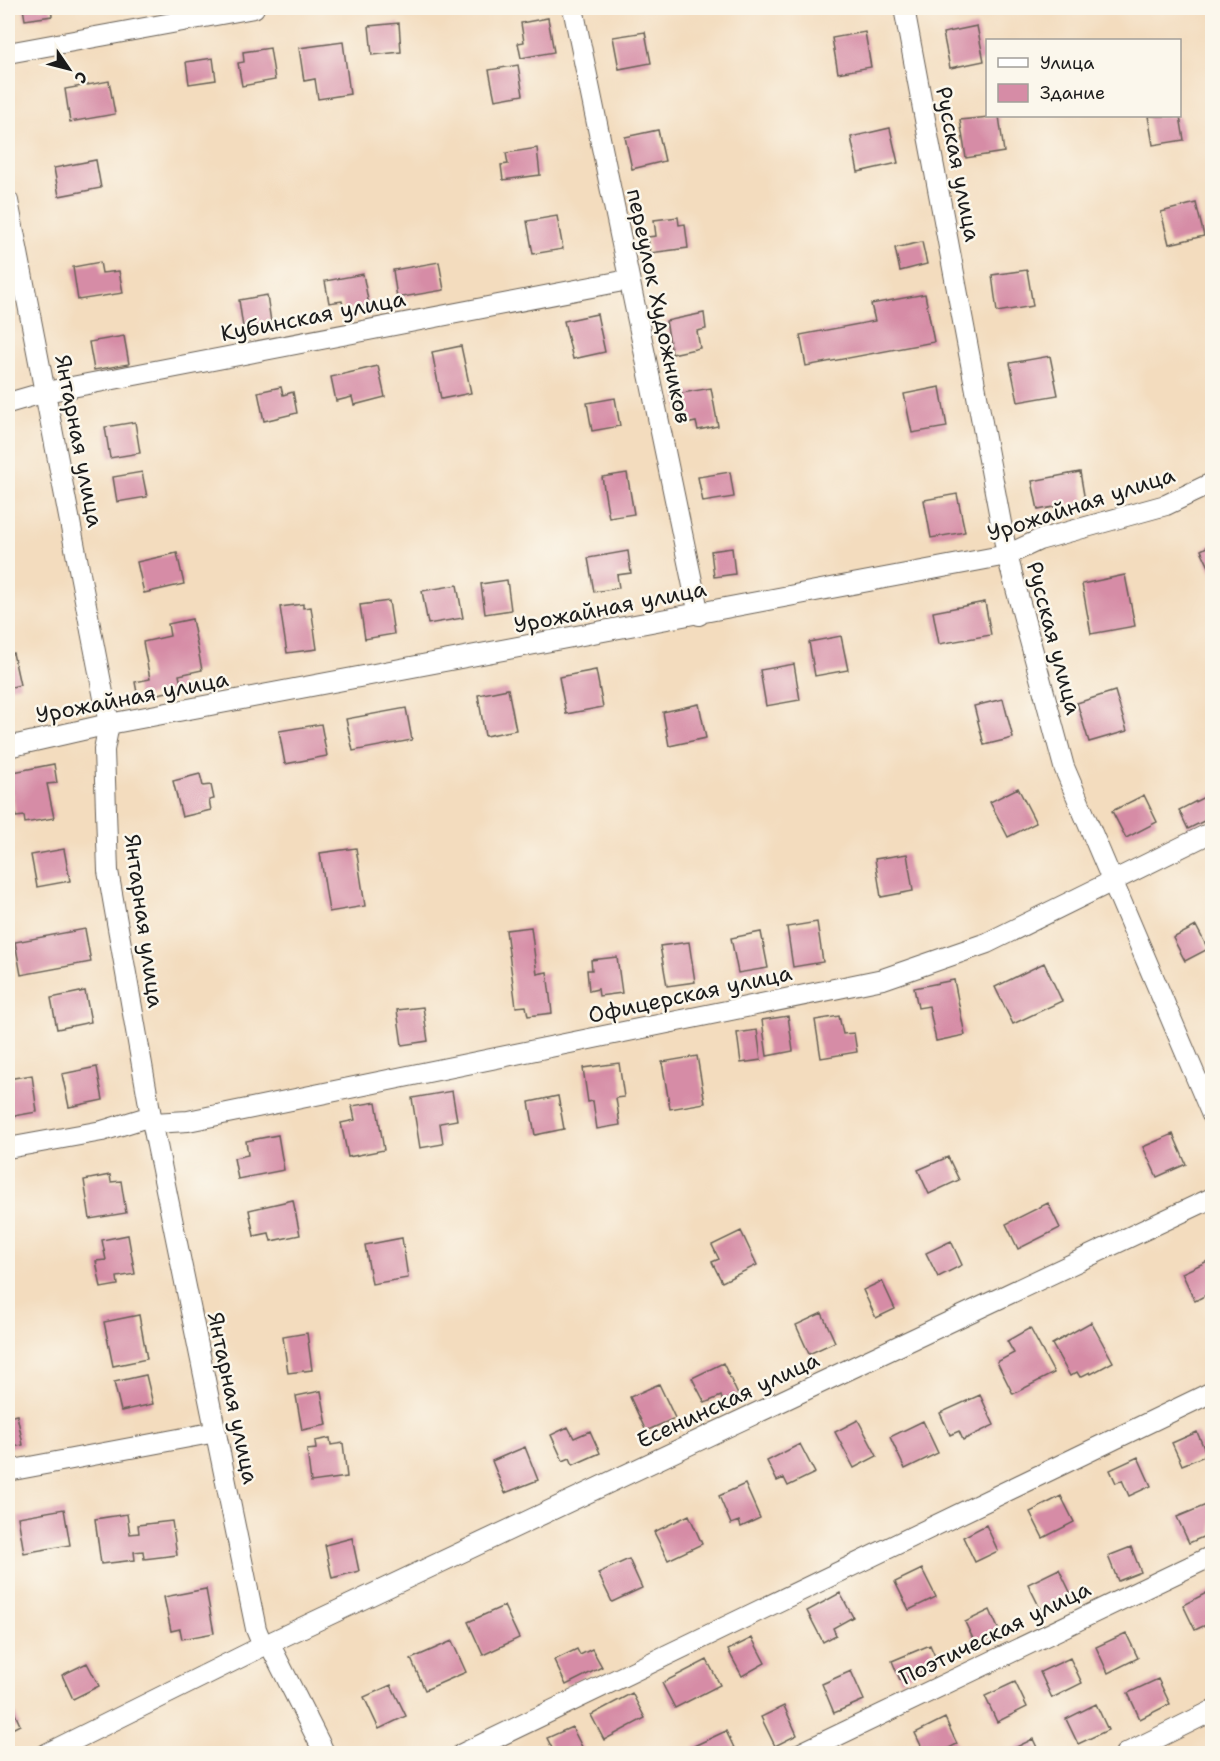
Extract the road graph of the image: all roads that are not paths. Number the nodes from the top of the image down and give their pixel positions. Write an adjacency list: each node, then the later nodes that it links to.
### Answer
1 (254, 8): 4 (street)
2 (573, 8): 6 (street, переулок Художников)
3 (904, 8): 10 (street, Русская улица)
4 (8, 53)
5 (8, 201): 7 (street, Янтарная улица)
6 (628, 280): 7 (street, Кубинская улица); 11 (street, переулок Художников)
7 (46, 392): 8 (street, Кубинская улица); 12 (street, Янтарная улица)
8 (8, 403)
9 (1212, 483): 10 (street, Урожайная улица)
10 (1007, 555): 11 (street, Урожайная улица); 15 (street, Русская улица)
11 (699, 615): 12 (street, Урожайная улица)
12 (109, 724): 13 (street, Урожайная улица); 17 (street, Янтарная улица)
13 (8, 747)
14 (1212, 832): 15 (street, Офицерская улица)
15 (1112, 880): 16 (street, Русская улица); 17 (street, Офицерская улица)
16 (1212, 1115)
17 (152, 1120): 18 (street, Офицерская улица); 21 (street, Янтарная улица)
18 (8, 1148)
19 (1212, 1198): 24 (street, Есенинская улица)
20 (1212, 1392): 28 (street)
21 (216, 1432): 22 (street); 24 (street, Янтарная улица)
22 (8, 1471)
23 (1212, 1556): 29 (street, Поэтическая улица)
24 (266, 1644): 26 (street, Есенинская улица); 27 (street, Янтарная улица)
25 (1212, 1711): 30 (street)
26 (46, 1754)
27 (325, 1754)
28 (462, 1754)
29 (799, 1754)
30 (1125, 1754)

